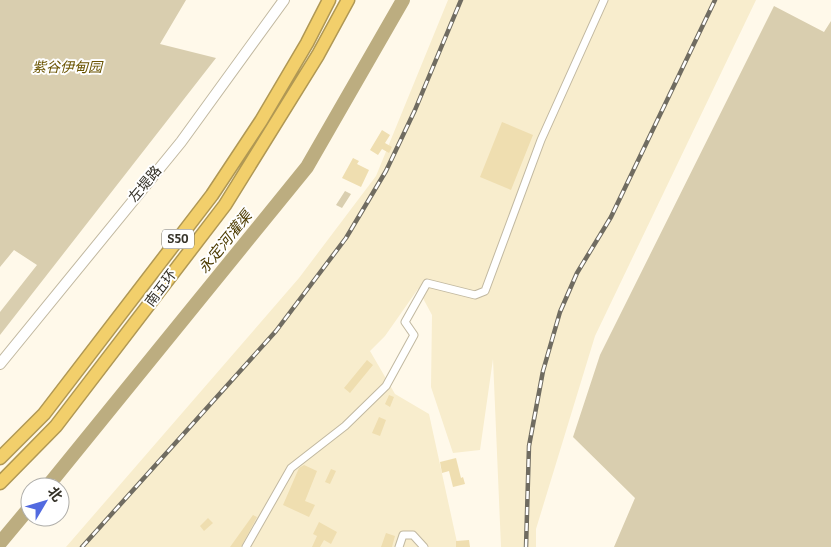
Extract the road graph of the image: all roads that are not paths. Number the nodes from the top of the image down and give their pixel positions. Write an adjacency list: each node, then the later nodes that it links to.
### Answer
1 (284, 0): 5 (main road, 左堤路)
2 (329, 0): 6 (highway, 南五环 / S50)
3 (348, 0): 7 (highway, 南五环 / S50)
4 (604, 0): 8 (street)
5 (0, 364)
6 (0, 458)
7 (0, 483)
8 (246, 547)
9 (399, 547): 10 (street)
10 (424, 547)

